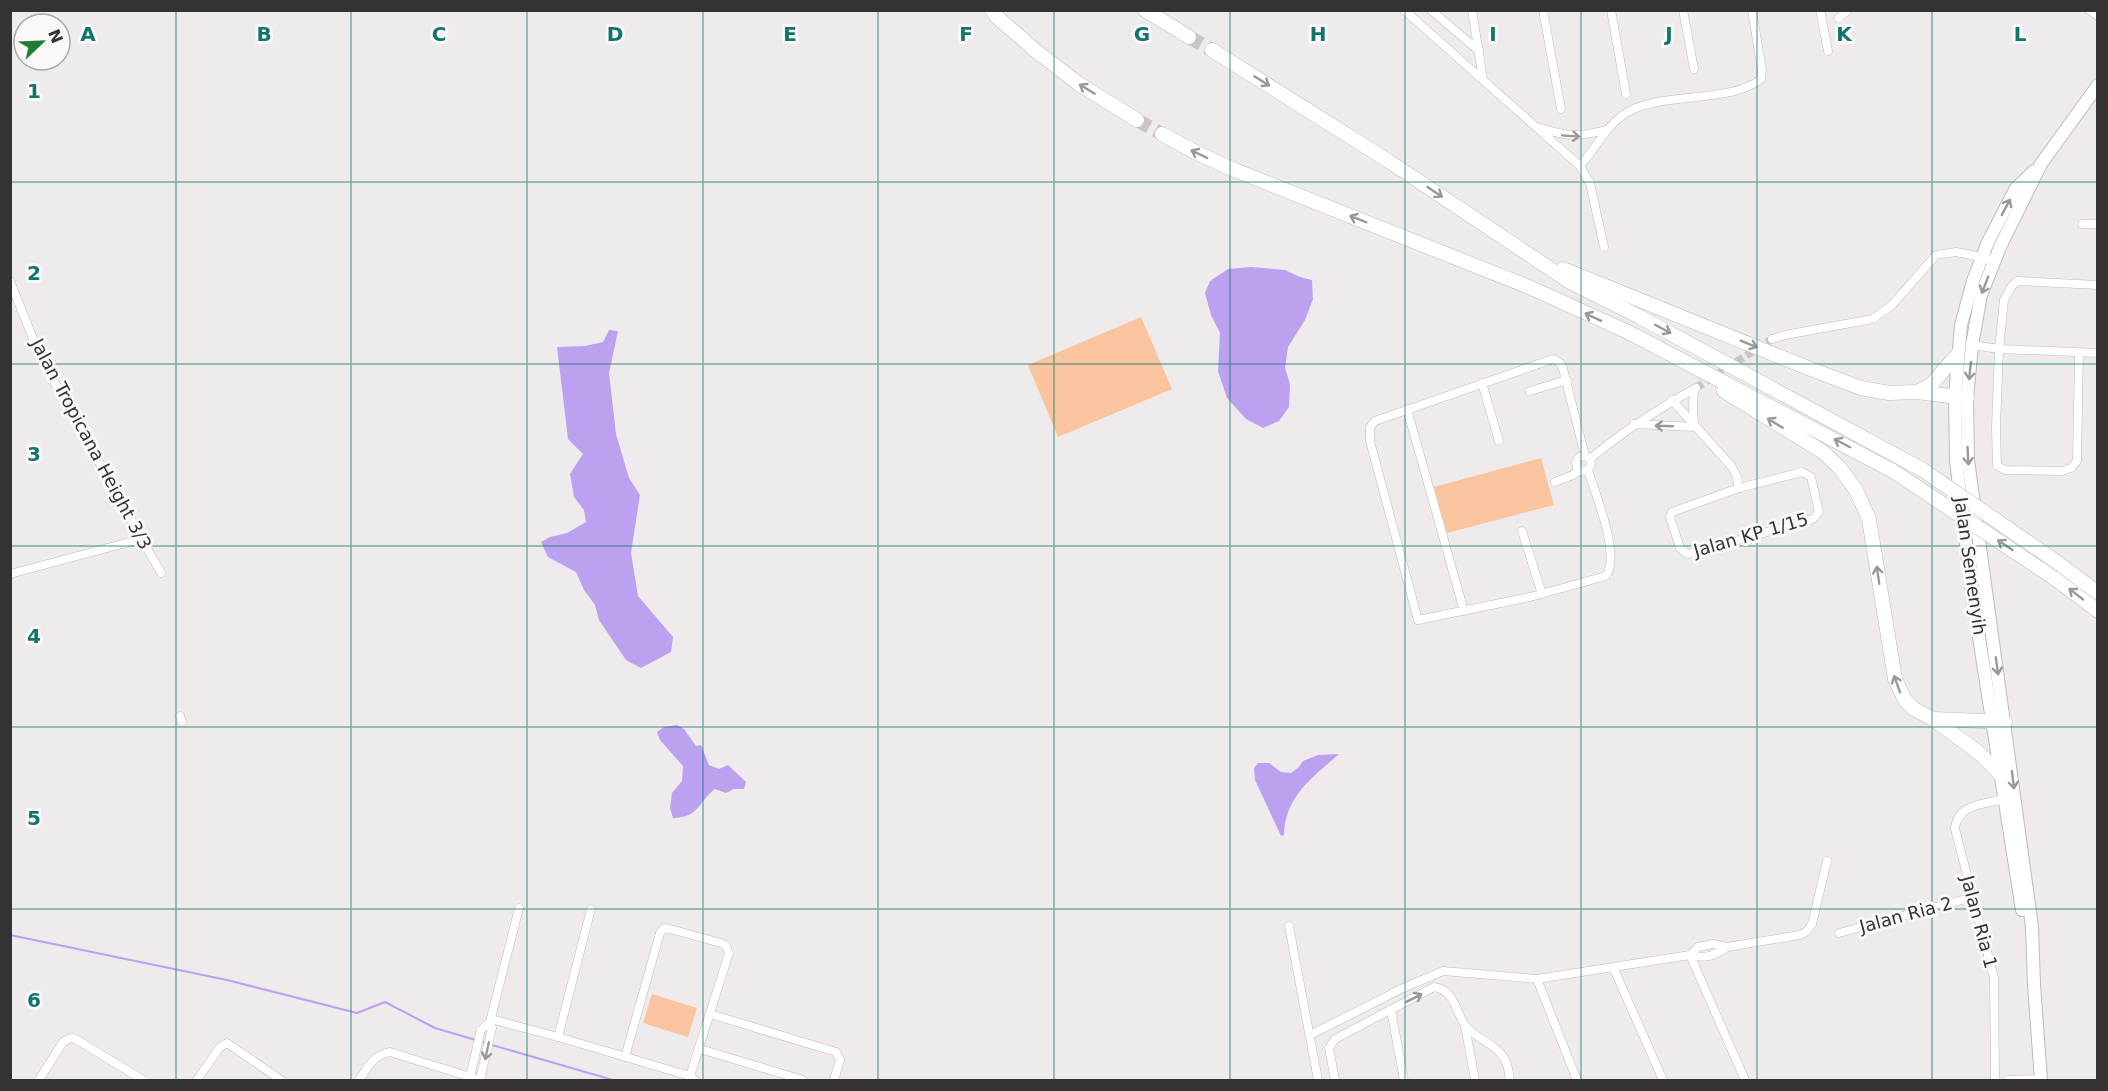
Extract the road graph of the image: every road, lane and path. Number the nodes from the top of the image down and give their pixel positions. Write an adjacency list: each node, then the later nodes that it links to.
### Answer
1 (992, 10): 22 (highway, one-way to 1)
2 (1144, 10): 13 (highway)
3 (1404, 10): 18 (street)
4 (1431, 10): 15 (street)
5 (1472, 10): 15 (street)
6 (1543, 10): 21 (street)
7 (1611, 10): 20 (street)
8 (1683, 10): 17 (street)
9 (1752, 10): 24 (street)
10 (1820, 10): 16 (street)
11 (1848, 10): 12 (street)
12 (1839, 18)
13 (1189, 37)
14 (1212, 50): 31 (highway, one-way to 31)
15 (1479, 51): 18 (street)
16 (1828, 51)
17 (1694, 69)
18 (1483, 79): 23 (street)
19 (2097, 86): 30 (main road, Jalan Semenyih)
20 (1626, 94)
21 (1561, 109)
22 (1137, 120)
23 (1537, 127): 24 (street, one-way to 24); 26 (street)
24 (1606, 130): 26 (street)
25 (1162, 134): 34 (highway, one-way to 25)
26 (1580, 166): 29 (street)
27 (2082, 224): 28 (street)
28 (2097, 224)
29 (1604, 247)
30 (1988, 259): 35 (main road, Jalan Semenyih); 36 (street); 37 (main road, Jalan Semenyih, one-way to 37)
31 (1539, 260): 45 (highway, one-way to 45); 62 (highway, one-way to 62, bridge)
32 (10, 281): 57 (street, Jalan Tropicana Height 3/3)
33 (2097, 285): 38 (street)
34 (1628, 332): 65 (highway, one-way to 34, bridge); 66 (highway, one-way to 34)
35 (1960, 332): 37 (main road); 39 (main road, Jalan Semenyih)
36 (1772, 339)
37 (1972, 345): 38 (street); 39 (main road); 46 (main road, Jalan Semenyih, one-way to 46)
38 (1999, 349): 40 (street); 40 (street)
39 (1958, 353): 45 (highway); 46 (main road, Jalan Semenyih)
40 (2079, 353): 41 (street)
41 (2097, 353)
42 (1566, 380): 43 (street); 44 (street); 52 (street)
43 (1482, 383): 48 (street); 51 (street)
44 (1530, 391)
45 (1917, 392): 46 (highway)
46 (1961, 397): 60 (main road, Jalan Semenyih, one-way to 60); 61 (main road, Jalan Semenyih)
47 (1672, 400): 49 (street); 50 (street); 50 (street)
48 (1407, 409): 64 (street); 64 (street)
49 (1634, 424): 50 (street, one-way to 49); 52 (street)
50 (1695, 427): 55 (street)
51 (1499, 441)
52 (1587, 457): 53 (street); 53 (street)
53 (1584, 470): 54 (street); 63 (street)
54 (1555, 482)
55 (1739, 488): 55 (street, Jalan KP 1/15)
56 (1522, 531): 63 (street)
57 (141, 539): 58 (street, Jalan Tropicana Height 3/3); 59 (street)
58 (161, 573)
59 (10, 574)
60 (1984, 574): 61 (main road); 67 (main road, Jalan Semenyih, one-way to 67)
61 (1970, 575): 67 (main road, Jalan Semenyih)
62 (2097, 593)
63 (1542, 594): 64 (street)
64 (1464, 611)
65 (2097, 611)
66 (1933, 719): 67 (highway); 68 (highway)
67 (1999, 722): 68 (main road, Jalan Semenyih); 79 (main road, Jalan Semenyih, one-way to 79)
68 (2001, 775): 69 (main road, Jalan Semenyih)
69 (2004, 799): 71 (street, Jalan Ria 1); 79 (main road, Jalan Semenyih)
70 (1827, 861): 76 (street)
71 (1973, 897): 75 (street, Jalan Ria 2); 106 (street, Jalan Ria 1)
72 (519, 908): 82 (street)
73 (591, 909): 85 (street)
74 (1289, 926): 84 (street)
75 (1839, 933)
76 (1690, 955): 77 (street); 105 (street)
77 (1613, 967): 78 (street); 104 (street)
78 (1537, 979): 84 (street); 103 (street)
79 (2034, 985): 108 (main road, Jalan Semenyih)
80 (1391, 1010): 83 (street, one-way to 83); 99 (street); 100 (street)
81 (710, 1014): 86 (street); 87 (street); 97 (street)
82 (491, 1021): 85 (street); 88 (street); 95 (street, one-way to 95)
83 (1465, 1026): 101 (street); 102 (street)
84 (1310, 1035): 98 (street)
85 (558, 1037): 87 (street)
86 (699, 1049): 89 (street); 96 (street)
87 (625, 1057): 89 (street)
88 (471, 1078): 94 (street); 95 (street)
89 (693, 1078)
90 (39, 1080): 91 (street)
91 (143, 1080)
92 (197, 1080): 93 (street)
93 (281, 1080)
94 (359, 1080)
95 (480, 1080)
96 (803, 1080)
97 (834, 1080)
98 (1318, 1080)
99 (1335, 1080)
100 (1404, 1080)
101 (1475, 1080)
102 (1510, 1080)
103 (1576, 1080)
104 (1663, 1080)
105 (1745, 1080)
106 (1995, 1080)
107 (2008, 1080): 108 (street)
108 (2041, 1080)

